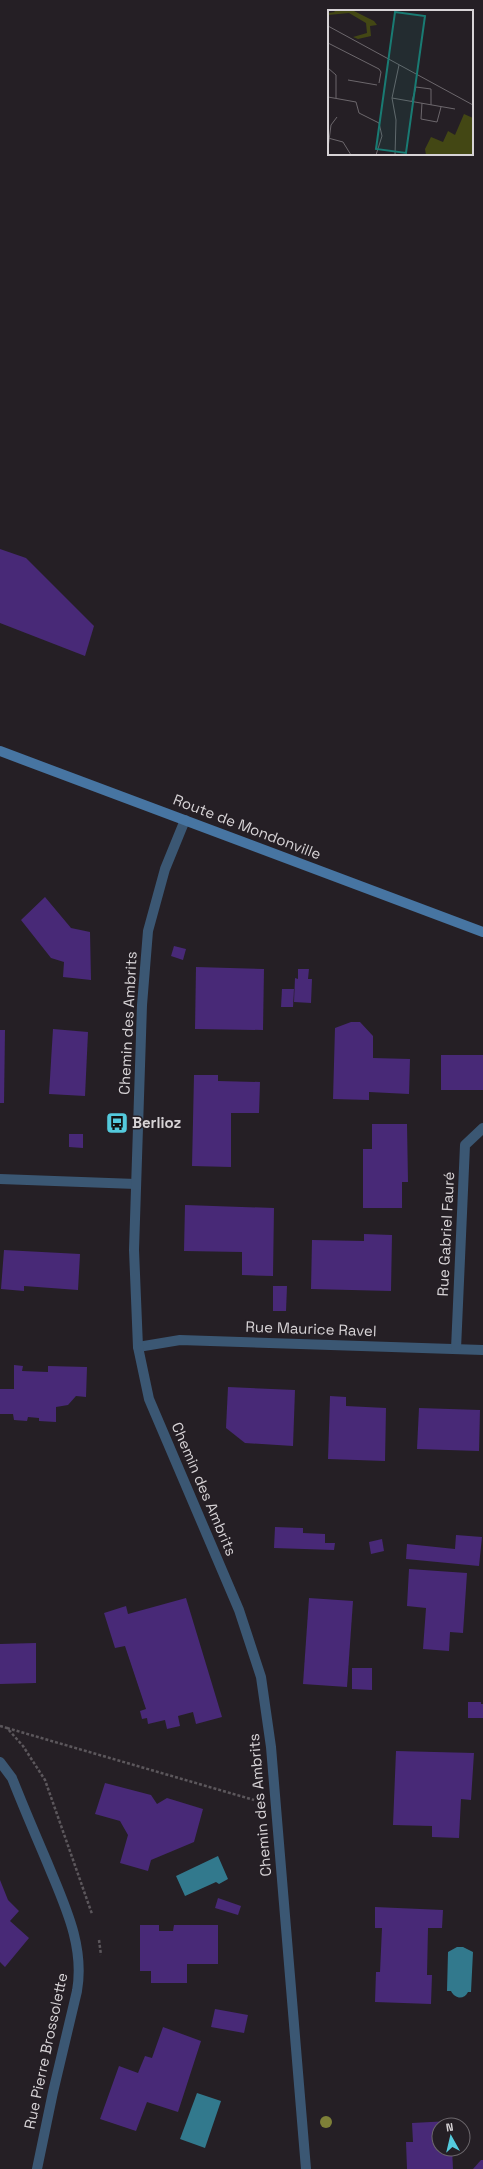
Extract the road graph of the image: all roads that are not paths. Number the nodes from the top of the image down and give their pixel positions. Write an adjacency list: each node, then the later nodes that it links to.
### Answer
1 (0, 750): 2 (main road, Route de Mondonville)
2 (185, 820): 3 (main road, Route de Mondonville); 6 (street, Chemin des Ambrits)
3 (483, 932)
4 (483, 1128): 8 (street, Rue Gabriel Fauré)
5 (0, 1180): 6 (street)
6 (136, 1184): 7 (street, Chemin des Ambrits)
7 (138, 1347): 8 (street, Rue Maurice Ravel); 12 (street, Chemin des Ambrits)
8 (456, 1349): 9 (street, Rue Maurice Ravel)
9 (483, 1350)
10 (0, 1762): 11 (street, Rue Pierre Brossolette)
11 (37, 2169)
12 (306, 2169)

